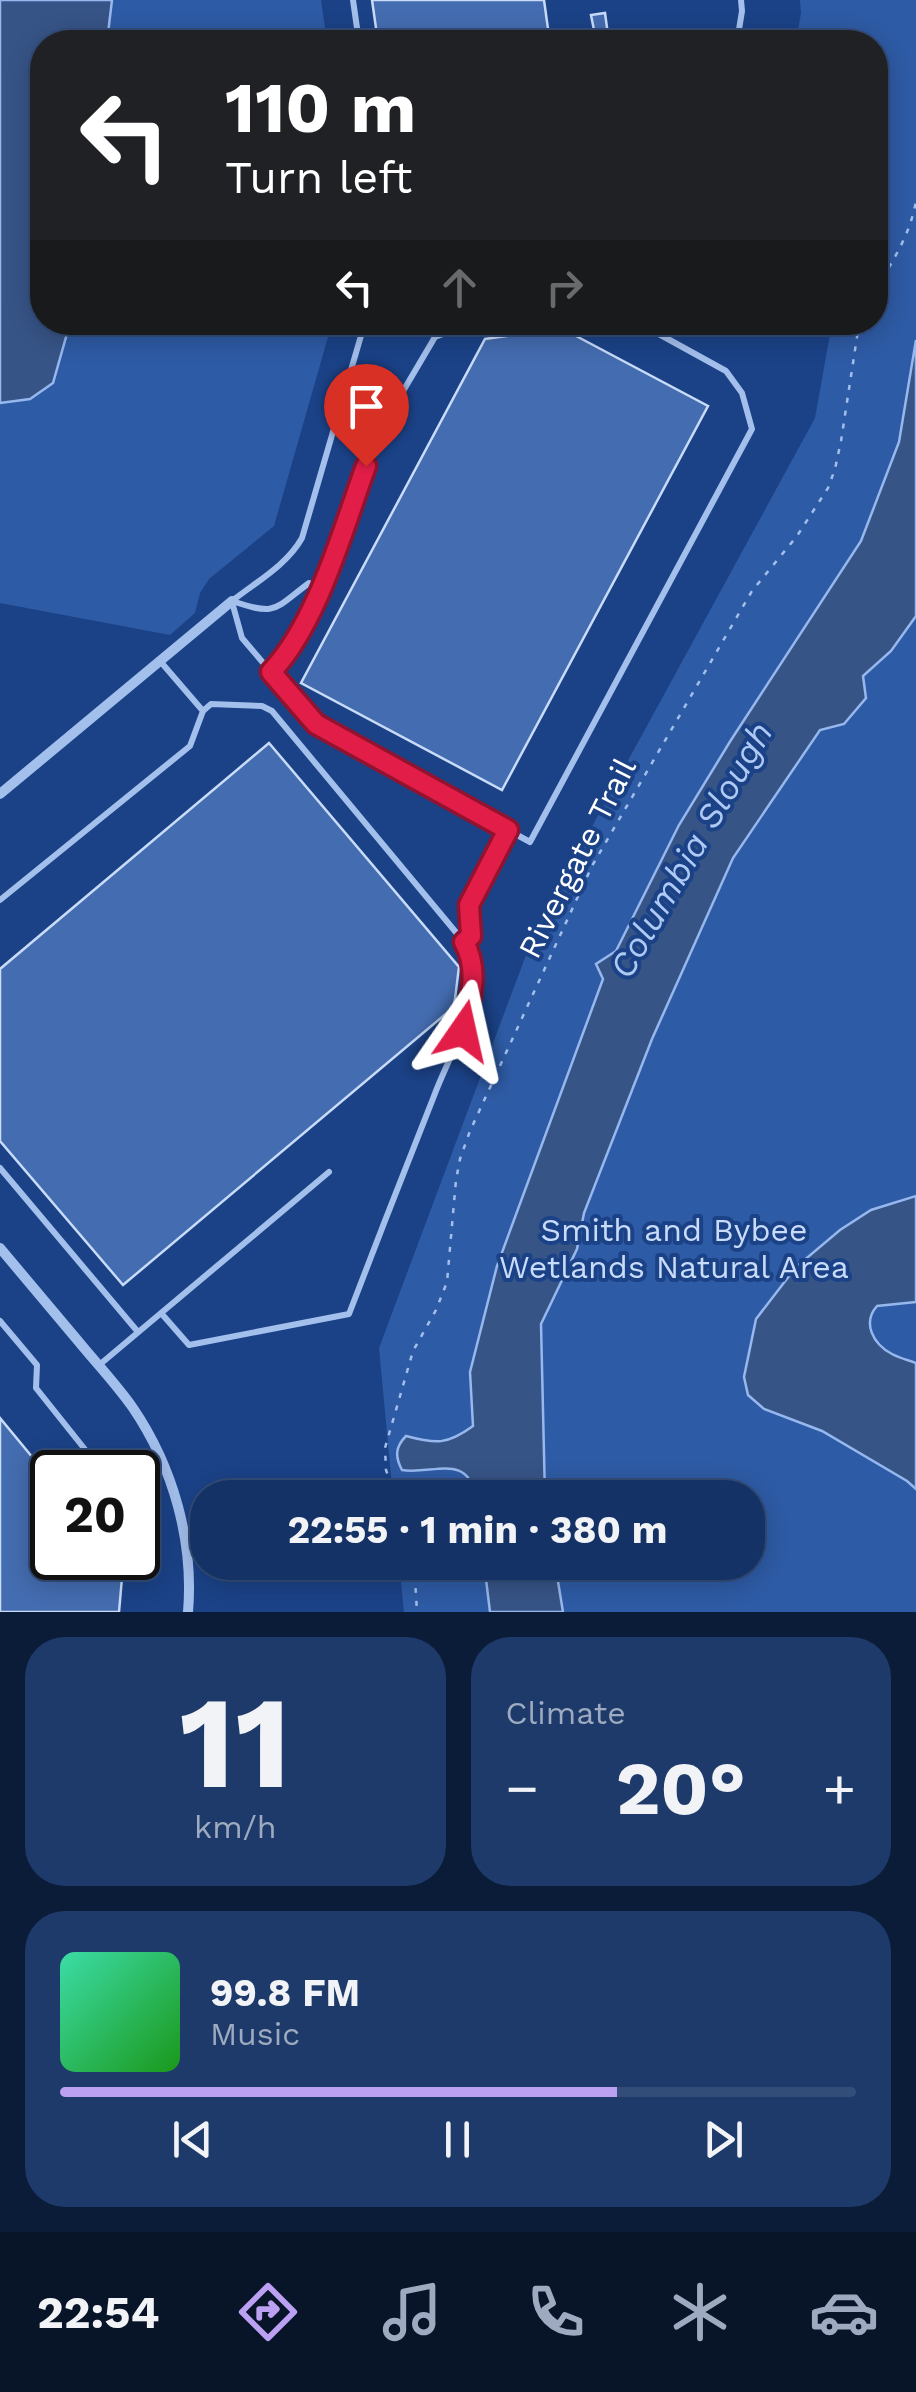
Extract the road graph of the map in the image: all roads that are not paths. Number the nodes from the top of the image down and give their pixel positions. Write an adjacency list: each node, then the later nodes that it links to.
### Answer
1 (353, 0): 3 (lane)
2 (741, 0): 4 (lane)
3 (357, 30)
4 (738, 30)
5 (361, 335): 9 (lane)
6 (440, 335): 8 (lane)
7 (661, 335): 14 (lane)
8 (321, 589): 9 (lane); 11 (lane)
9 (232, 601): 10 (street); 11 (lane)
10 (160, 660): 12 (lane); 13 (street)
11 (271, 672): 14 (lane)
12 (202, 710): 15 (lane); 16 (lane)
13 (0, 794)
14 (508, 830): 16 (lane)
15 (0, 900)
16 (464, 942): 20 (lane)
17 (0, 1168): 22 (lane)
18 (329, 1172): 20 (lane)
19 (0, 1248): 23 (street)
20 (161, 1312): 22 (lane)
21 (0, 1321): 24 (lane)
22 (138, 1332): 23 (lane)
23 (98, 1366): 25 (street)
24 (85, 1450)
25 (157, 1450)
26 (160, 1457): 27 (street)
27 (188, 1612)

